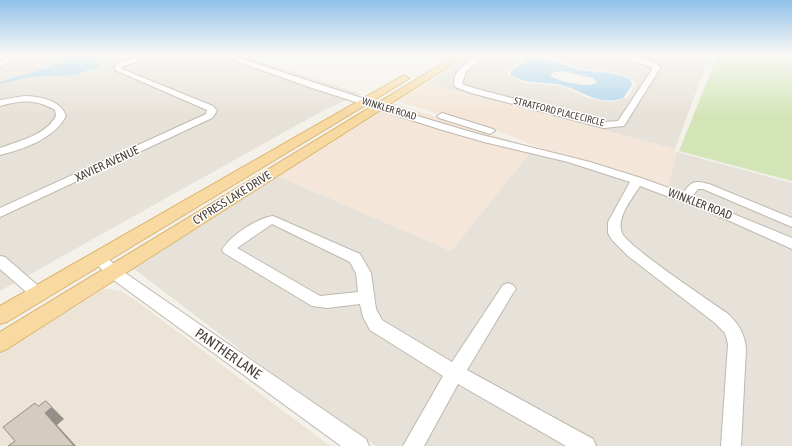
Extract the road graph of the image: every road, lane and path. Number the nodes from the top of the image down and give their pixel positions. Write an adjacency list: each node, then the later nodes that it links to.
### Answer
1 (131, 75): 16 (street, XAVIER AVENUE)
2 (292, 75): 9 (street, WINKLER ROAD)
3 (306, 75): 8 (street)
4 (411, 75): 9 (main road, CYPRESS LAKE DRIVE)
5 (426, 75): 9 (main road, CYPRESS LAKE DRIVE)
6 (460, 75): 7 (street, STRATFORD PLACE CIRCLE)
7 (652, 75)
8 (322, 80)
9 (379, 100): 13 (street, WINKLER ROAD); 19 (main road, CYPRESS LAKE DRIVE); 21 (main road, CYPRESS LAKE DRIVE)
10 (0, 103): 12 (street)
11 (435, 114): 13 (street, WINKLER ROAD)
12 (0, 152)
13 (559, 158): 14 (street, WINKLER ROAD)
14 (637, 180): 15 (street, WINKLER ROAD); 31 (street)
15 (686, 198): 17 (street); 18 (street, WINKLER ROAD)
16 (0, 213)
17 (792, 223)
18 (792, 244)
19 (98, 258): 21 (street, PANTHER LANE); 23 (main road, CYPRESS LAKE DRIVE)
20 (0, 261): 23 (street)
21 (113, 272): 26 (main road, CYPRESS LAKE DRIVE); 28 (street, PANTHER LANE)
22 (508, 289): 27 (street)
23 (38, 294): 25 (main road, CYPRESS LAKE DRIVE)
24 (366, 297): 24 (street); 27 (street)
25 (0, 316)
26 (0, 343)
27 (455, 372): 29 (street); 30 (street)
28 (359, 446)
29 (413, 446)
30 (586, 446)
31 (731, 446)

